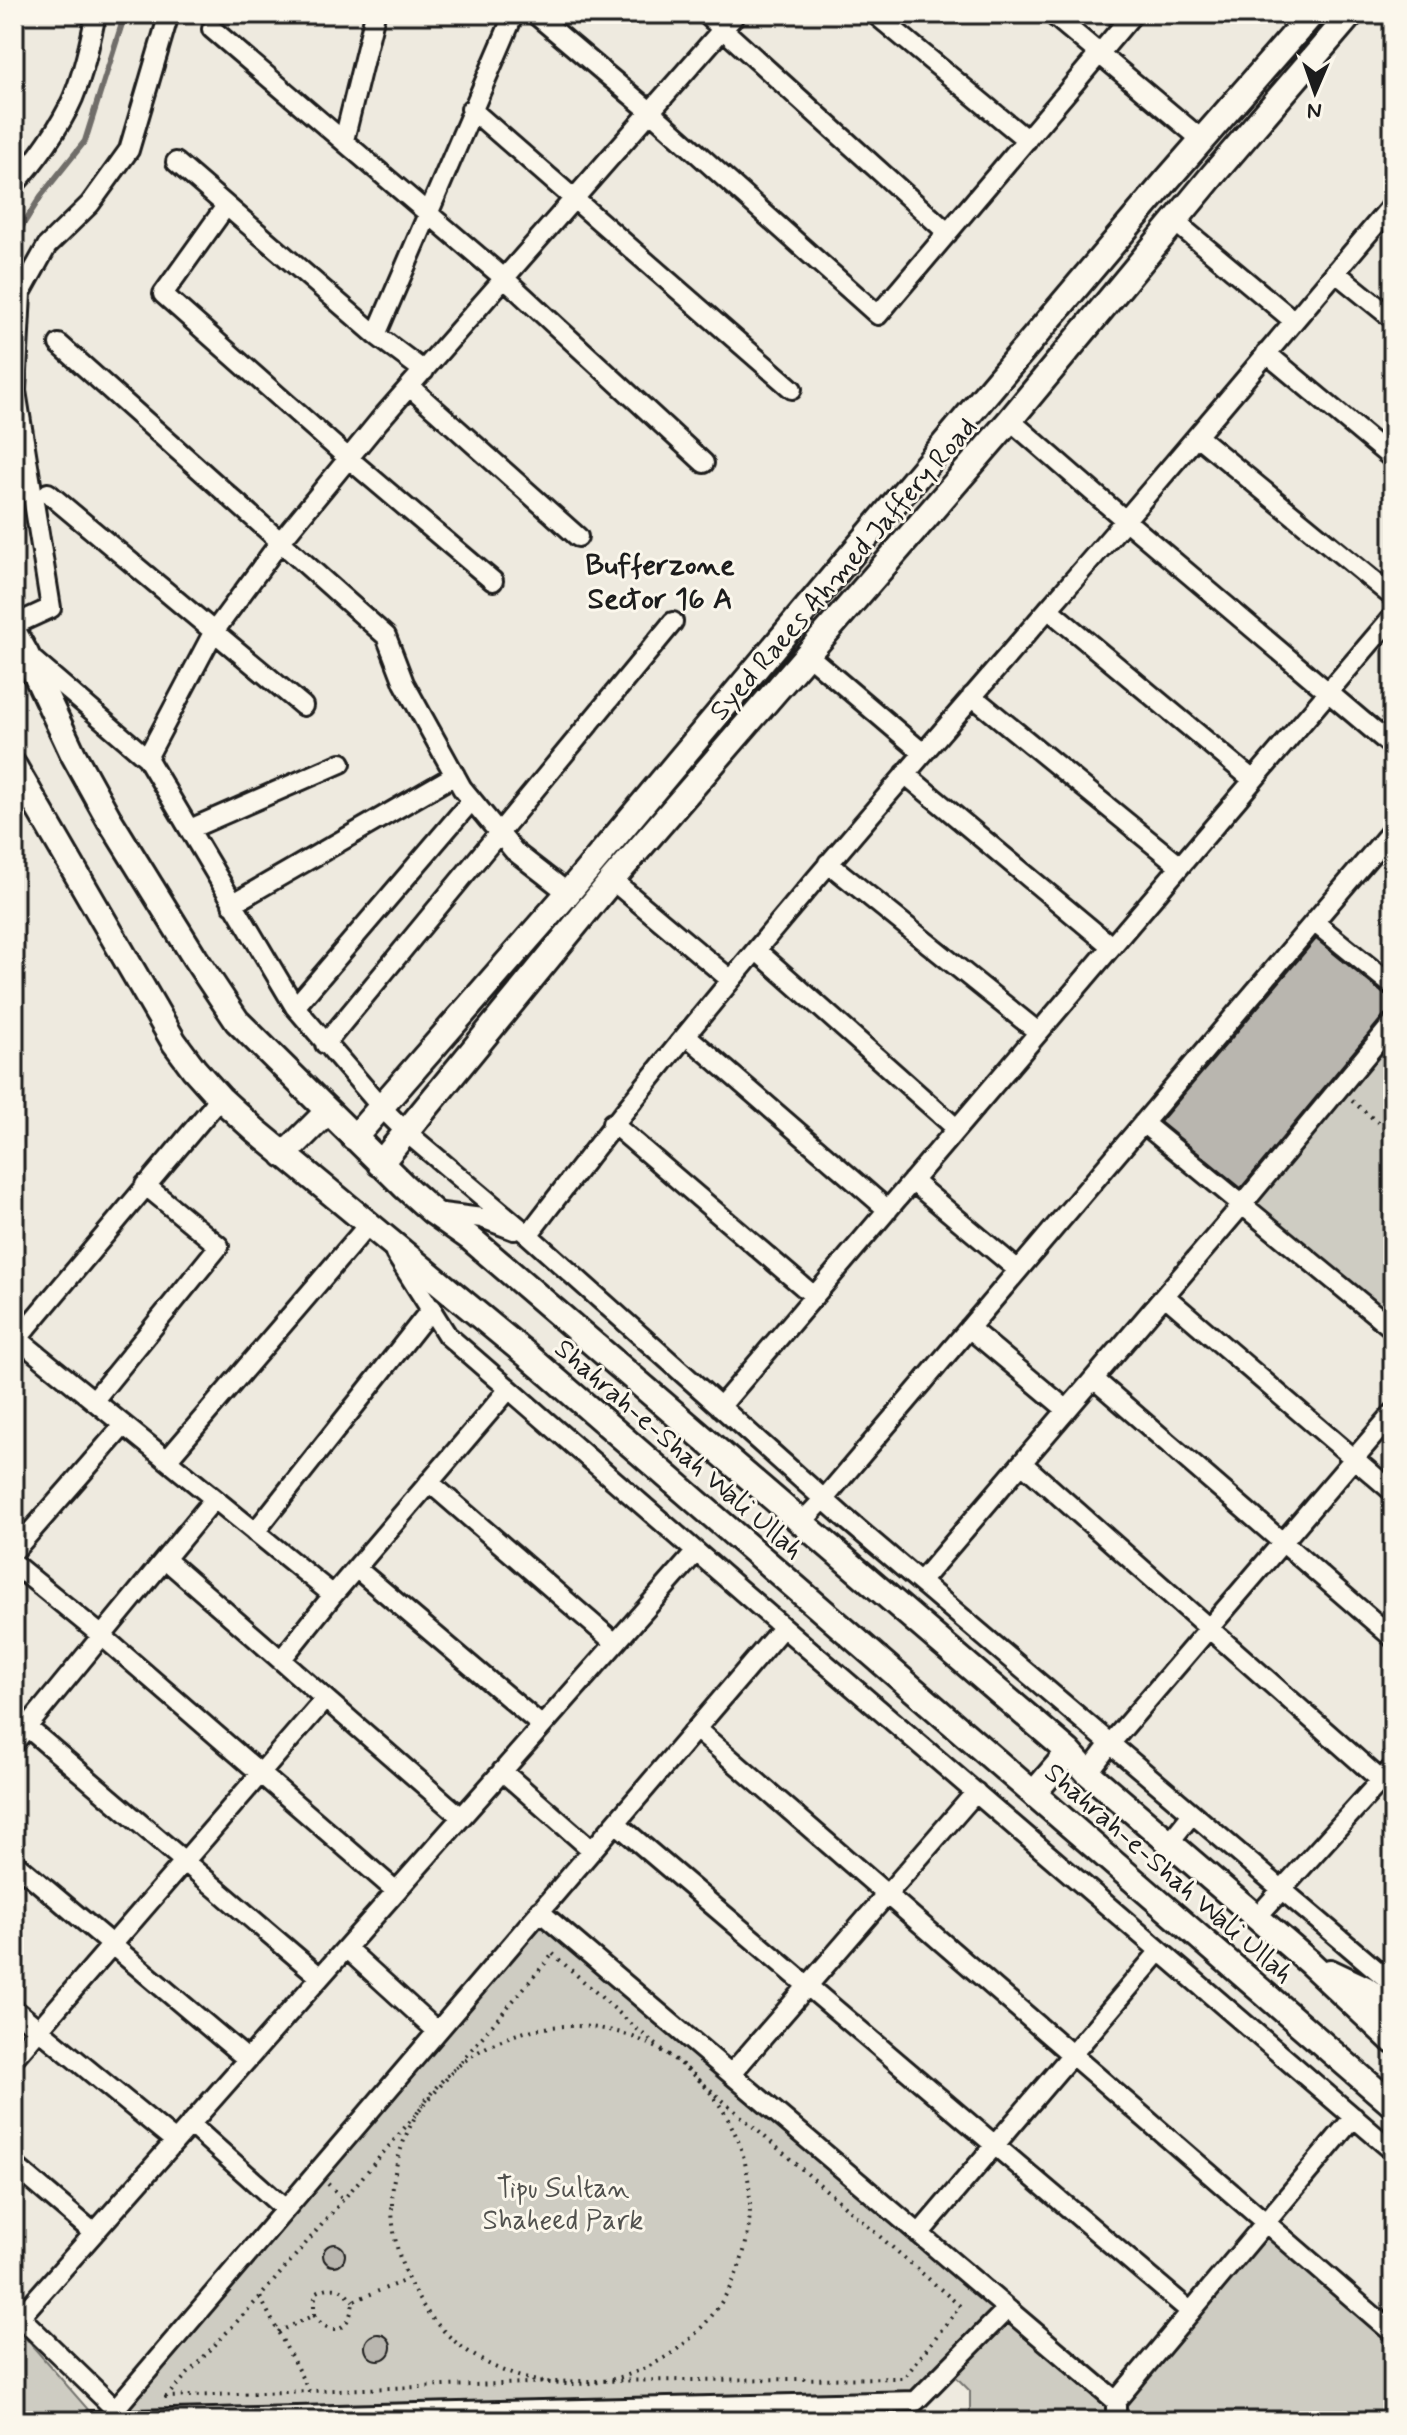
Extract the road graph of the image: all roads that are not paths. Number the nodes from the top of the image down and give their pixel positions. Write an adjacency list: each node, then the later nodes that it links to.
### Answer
1 (96, 14): 24 (street)
2 (169, 14): 56 (street)
3 (514, 14): 16 (street)
4 (535, 14): 17 (street)
5 (706, 14): 14 (street)
6 (736, 14): 14 (street)
7 (875, 14): 19 (street)
8 (1052, 14): 15 (street)
9 (1133, 14): 15 (street)
10 (1312, 14): 20 (main road, Syed Raees Ahmed Jaffery Road)
11 (1351, 14): 22 (main road, Syed Raees Ahmed Jaffery Road)
12 (373, 15): 18 (street)
13 (212, 29): 18 (street)
14 (723, 29): 17 (street); 31 (street)
15 (1100, 54): 19 (street); 20 (street)
16 (471, 109): 25 (street); 29 (street)
17 (651, 112): 25 (street); 31 (street)
18 (344, 140): 29 (street)
19 (1027, 140): 31 (street)
20 (1196, 147): 22 (main road); 23 (main road, Syed Raees Ahmed Jaffery Road)
21 (176, 162): 28 (street)
22 (1212, 176): 26 (main road, Syed Raees Ahmed Jaffery Road)
23 (1166, 181): 26 (main road); 79 (main road, Syed Raees Ahmed Jaffery Road)
24 (14, 185)
25 (574, 199): 33 (street); 41 (street)
26 (1193, 199): 30 (main road, Syed Raees Ahmed Jaffery Road)
27 (1393, 204): 32 (street)
28 (226, 206): 36 (street); 44 (street)
29 (429, 213): 33 (street); 36 (street)
30 (1174, 221): 35 (street); 42 (main road, Syed Raees Ahmed Jaffery Road)
31 (948, 233)
32 (1335, 272): 34 (street); 35 (street)
33 (505, 279): 39 (street); 46 (street)
34 (1393, 319)
35 (1294, 321): 38 (street)
36 (376, 335): 39 (street)
37 (59, 344): 50 (street)
38 (1266, 353): 43 (street); 45 (street)
39 (424, 371): 40 (street)
40 (410, 387): 44 (street); 49 (street)
41 (792, 389)
42 (1010, 420): 48 (street); 59 (main road, Syed Raees Ahmed Jaffery Road)
43 (1197, 436): 48 (street); 52 (street)
44 (348, 458): 50 (street); 51 (street)
45 (1393, 459)
46 (704, 463)
47 (48, 493): 57 (street)
48 (1125, 520): 53 (street); 60 (street)
49 (578, 537)
50 (280, 542): 57 (street); 69 (street)
51 (493, 581)
52 (1393, 597)
53 (1048, 609): 61 (street); 70 (street)
54 (1393, 616): 60 (street)
55 (673, 622): 75 (street)
56 (14, 625)
57 (213, 633): 62 (street); 65 (street)
58 (20, 644): 65 (street); 93 (main road, Shahrah-e-Shah Wali Ullah)
59 (808, 655): 64 (street); 78 (main road, Syed Raees Ahmed Jaffery Road)
60 (1328, 692): 63 (street); 70 (street)
61 (972, 696): 64 (street); 77 (street)
62 (303, 706)
63 (1393, 747)
64 (923, 753): 68 (street)
65 (147, 758): 73 (street)
66 (341, 763): 73 (street)
67 (14, 766): 72 (main road, Shahrah-e-Shah Wali Ullah)
68 (905, 774): 76 (street); 82 (street)
69 (455, 775): 71 (street); 80 (street)
70 (1253, 780): 77 (street)
71 (472, 800): 75 (street); 86 (street)
72 (22, 803): 91 (main road, Shahrah-e-Shah Wali Ullah)
73 (190, 829): 80 (street)
74 (1393, 829): 81 (street)
75 (500, 834): 79 (street); 90 (street)
76 (828, 863): 83 (street); 88 (street)
77 (1180, 866): 82 (street)
78 (612, 880): 84 (street); 97 (main road, Syed Raees Ahmed Jaffery Road)
79 (568, 893): 92 (main road, Syed Raees Ahmed Jaffery Road)
80 (232, 904): 86 (street)
81 (1314, 922): 85 (street); 95 (street)
82 (1111, 946): 88 (street)
83 (756, 950): 84 (street); 96 (street)
84 (731, 980): 89 (street)
85 (1393, 986)
86 (295, 1007): 90 (street)
87 (1393, 1023): 103 (street)
88 (1038, 1032): 96 (street)
89 (686, 1035): 94 (street); 104 (street)
90 (325, 1044): 92 (street)
91 (220, 1098): 99 (main road, Shahrah-e-Shah Wali Ullah); 102 (street)
92 (381, 1107): 97 (street); 98 (main road, Syed Raees Ahmed Jaffery Road)
93 (327, 1112): 98 (main road, Shahrah-e-Shah Wali Ullah); 99 (main road)
94 (612, 1123): 107 (street); 109 (street)
95 (1143, 1123): 103 (street); 108 (street)
96 (956, 1128): 101 (street)
97 (406, 1132): 100 (main road, Syed Raees Ahmed Jaffery Road); 107 (street)
98 (354, 1138): 100 (main road, Shahrah-e-Shah Wali Ullah)
99 (284, 1155): 106 (main road, Shahrah-e-Shah Wali Ullah)
100 (380, 1164): 105 (main road, Shahrah-e-Shah Wali Ullah)
101 (912, 1181): 104 (street); 108 (street)
102 (145, 1185): 114 (street); 117 (street)
103 (1242, 1205): 110 (street); 113 (street)
104 (888, 1210): 109 (street)
105 (433, 1212): 107 (street); 129 (main road, Shahrah-e-Shah Wali Ullah)
106 (377, 1233): 111 (street); 123 (street); 159 (main road, Shahrah-e-Shah Wali Ullah)
107 (528, 1235): 118 (street)
108 (1018, 1270): 112 (street)
109 (814, 1296): 118 (street)
110 (1165, 1296): 115 (street); 122 (street)
111 (432, 1308): 116 (street); 130 (street)
112 (969, 1328): 119 (street); 128 (street)
113 (1393, 1329)
114 (16, 1341): 117 (street)
115 (1094, 1379): 119 (street); 131 (street)
116 (509, 1389): 125 (street); 133 (street)
117 (94, 1400): 121 (street)
118 (720, 1407): 128 (street)
119 (1067, 1410): 124 (street)
120 (1393, 1413): 122 (street)
121 (124, 1425): 123 (street); 132 (street)
122 (1355, 1458): 126 (street); 131 (street)
123 (167, 1460): 127 (street)
124 (1022, 1463): 137 (street); 141 (street)
125 (429, 1482): 136 (street); 145 (street)
126 (1393, 1492)
127 (214, 1499): 130 (street); 134 (street)
128 (824, 1499): 129 (street); 137 (street)
129 (801, 1523): 144 (main road, Shahrah-e-Shah Wali Ullah)
130 (255, 1532): 138 (street)
131 (1282, 1542): 141 (street); 143 (street)
132 (14, 1551)
133 (696, 1552): 140 (street); 145 (street)
134 (165, 1559): 142 (street); 146 (street)
135 (14, 1564): 142 (street)
136 (356, 1568): 138 (street); 148 (street)
137 (920, 1582): 139 (street)
138 (333, 1595): 146 (street)
139 (959, 1615): 144 (street); 152 (street)
140 (783, 1627): 150 (street); 158 (street)
141 (1209, 1628): 152 (street); 157 (street)
142 (102, 1636): 149 (street); 156 (street)
143 (1393, 1638)
144 (938, 1641): 153 (main road, Shahrah-e-Shah Wali Ullah)
145 (615, 1643): 148 (street)
146 (281, 1660): 147 (street)
147 (325, 1699): 156 (street); 161 (street)
148 (542, 1726): 154 (street)
149 (27, 1727): 151 (street); 165 (street)
150 (696, 1729): 162 (street); 169 (street)
151 (14, 1743)
152 (1110, 1744): 155 (street); 160 (street)
153 (1069, 1752): 155 (main road, Shahrah-e-Shah Wali Ullah); 159 (main road)
154 (502, 1771): 161 (street); 164 (street)
155 (1088, 1773): 163 (main road, Shahrah-e-Shah Wali Ullah)
156 (260, 1774): 165 (street); 168 (street)
157 (1389, 1779): 167 (street)
158 (976, 1792): 169 (street); 174 (street)
159 (1034, 1793): 188 (main road, Shahrah-e-Shah Wali Ullah)
160 (1192, 1814): 163 (street); 167 (street)
161 (461, 1817): 168 (street)
162 (616, 1823): 164 (street); 178 (street)
163 (1168, 1844): 171 (main road, Shahrah-e-Shah Wali Ullah)
164 (592, 1850): 170 (street)
165 (185, 1861): 172 (street); 176 (street)
166 (14, 1862): 172 (street)
167 (1284, 1889): 171 (street); 177 (street)
168 (396, 1891): 173 (street)
169 (887, 1894): 178 (street); 184 (street)
170 (539, 1911): 182 (street); 187 (street)
171 (1256, 1918): 175 (main road, Shahrah-e-Shah Wali Ullah)
172 (112, 1945): 181 (street); 186 (street)
173 (346, 1948): 176 (street); 182 (street)
174 (1160, 1951): 184 (street); 189 (street)
175 (1310, 1963): 180 (main road); 183 (main road, Shahrah-e-Shah Wali Ullah)
176 (320, 1977): 186 (street)
177 (1393, 1984)
178 (808, 1986): 187 (street); 192 (street)
179 (14, 2009): 181 (street)
180 (1393, 2009)
181 (39, 2029): 185 (street); 191 (street)
182 (437, 2031): 195 (street)
183 (1393, 2041)
184 (1072, 2055): 192 (street); 196 (street)
185 (14, 2058)
186 (247, 2059): 190 (street)
187 (731, 2074): 198 (street)
188 (1393, 2105)
189 (1354, 2117): 193 (street); 196 (street)
190 (190, 2124): 191 (street); 195 (street)
191 (175, 2141): 197 (street)
192 (995, 2145): 198 (street); 200 (street)
193 (1393, 2151)
194 (14, 2165): 197 (street)
195 (285, 2209): 205 (street)
196 (1266, 2222): 200 (street); 202 (street)
197 (94, 2233): 201 (street)
198 (919, 2234): 199 (street)
199 (1006, 2310): 203 (street); 204 (street)
200 (1191, 2312): 203 (street)
201 (17, 2314): 205 (street)
202 (1393, 2333)
203 (1116, 2401): 209 (street)
204 (758, 2413): 206 (street)
205 (112, 2415): 207 (street); 208 (street)
206 (518, 2416): 207 (street)
207 (277, 2419)
208 (89, 2421)
209 (1116, 2421)

